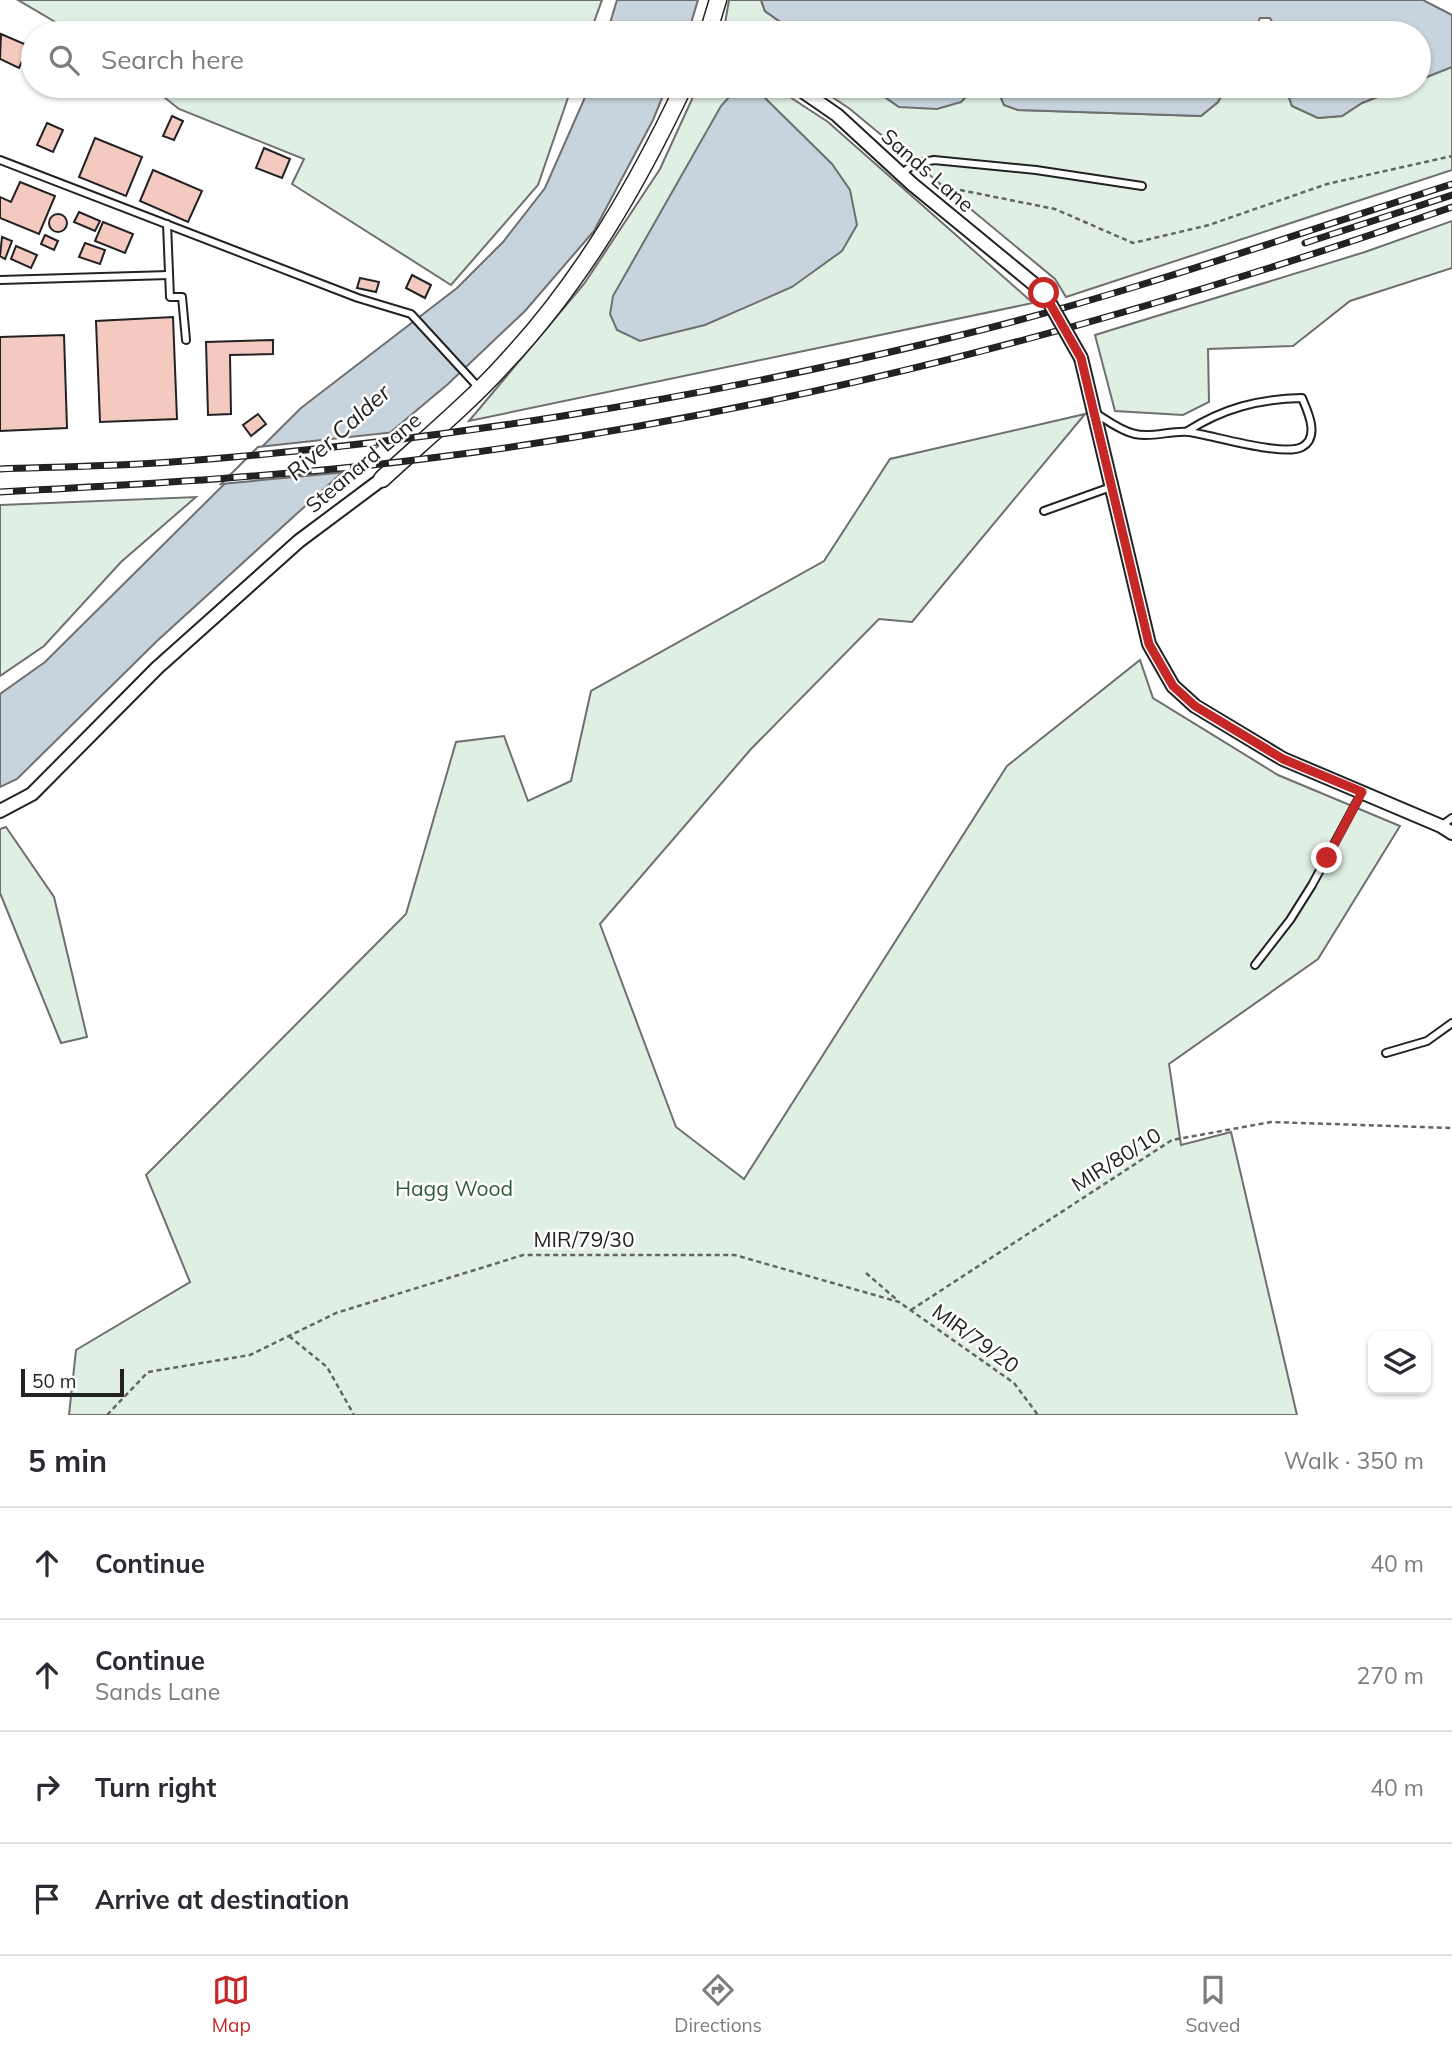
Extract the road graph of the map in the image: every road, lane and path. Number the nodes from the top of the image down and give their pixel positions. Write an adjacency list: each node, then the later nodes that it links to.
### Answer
1 (718, 0): 2 (street)
2 (715, 21)
3 (678, 98): 14 (street, Steanard Lane)
4 (812, 98): 7 (street, Sands Lane)
5 (1452, 156): 8 (path)
6 (0, 160): 10 (lane)
7 (901, 174): 8 (street, Sands Lane); 9 (lane)
8 (912, 184): 15 (street, Sands Lane, bridge)
9 (1142, 186)
10 (167, 225): 11 (lane); 14 (lane)
11 (169, 275): 12 (lane); 13 (lane)
12 (0, 280)
13 (186, 340)
14 (475, 384): 17 (street, Steanard Lane)
15 (1092, 411): 16 (lane); 18 (street)
16 (1186, 432): 16 (lane)
17 (382, 479): 21 (street, Steanard Lane)
18 (1111, 487): 19 (lane); 20 (street)
19 (1044, 511)
20 (1362, 792): 22 (street); 23 (lane)
21 (0, 811)
22 (1448, 826)
23 (1255, 965)
24 (1452, 1023): 25 (lane)
25 (1386, 1053)
26 (1452, 1128): 30 (path, MIR/80/10)
27 (866, 1273): 29 (path)
28 (887, 1298): 29 (path, MIR/79/20); 31 (path, MIR/79/30)
29 (899, 1302): 30 (path, MIR/79/20)
30 (911, 1310): 34 (path, MIR/79/20)
31 (289, 1336): 32 (path, MIR/79/30); 33 (path)
32 (107, 1415)
33 (354, 1415)
34 (1038, 1415)

